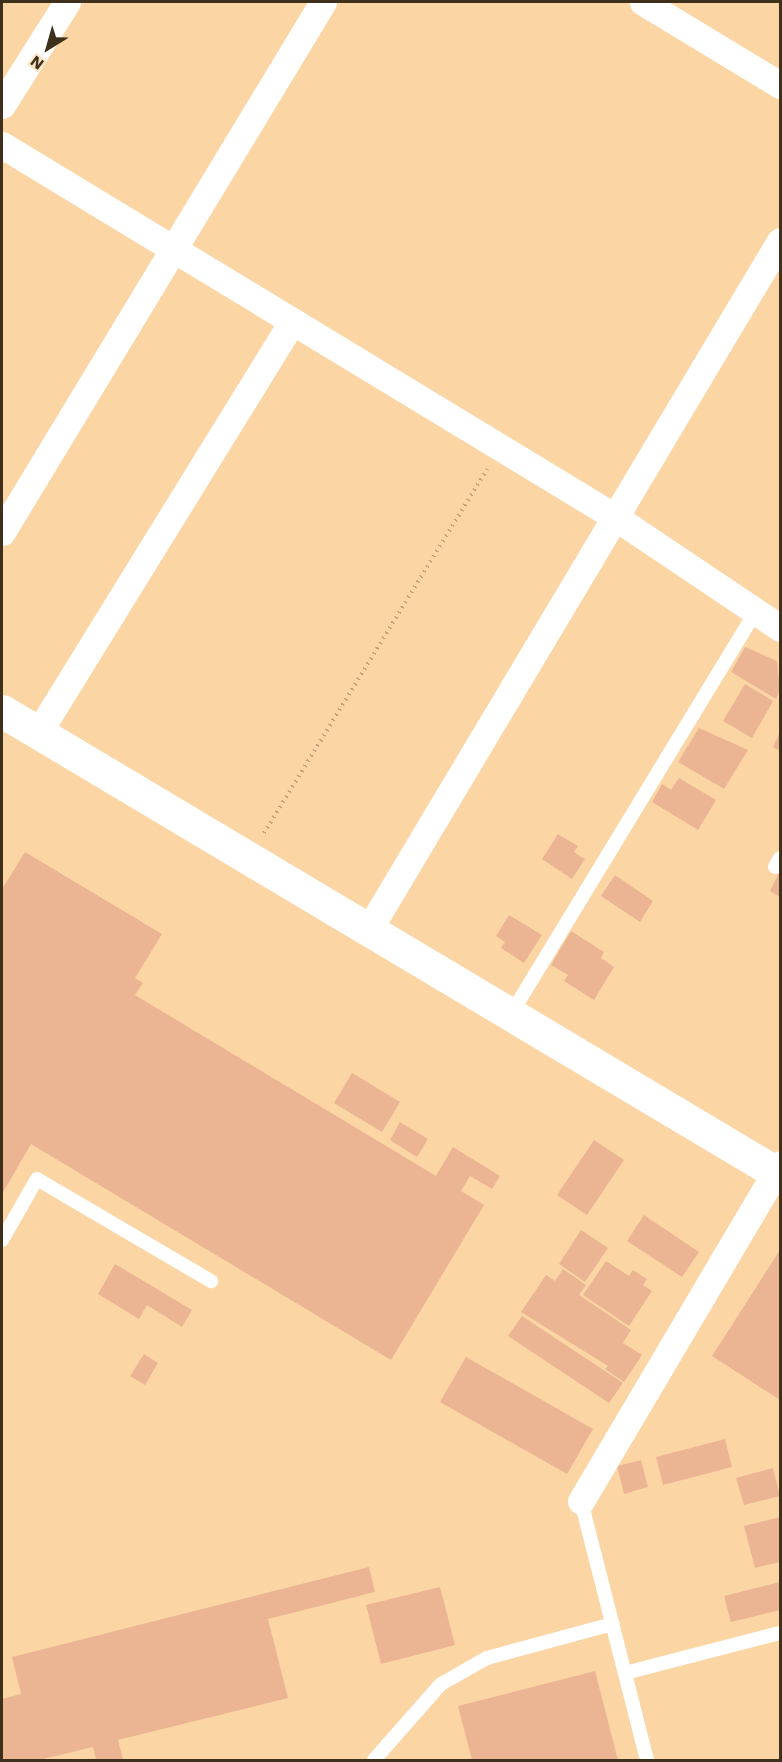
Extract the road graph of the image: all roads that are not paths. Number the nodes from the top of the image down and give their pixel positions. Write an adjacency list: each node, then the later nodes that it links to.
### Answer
1 (67, 2): 5 (street)
2 (323, 2): 8 (street)
3 (643, 2): 4 (street)
4 (780, 85)
5 (2, 105)
6 (2, 145): 8 (street)
7 (780, 241): 10 (street)
8 (173, 249): 9 (street); 11 (street)
9 (292, 321): 10 (street); 15 (street)
10 (615, 517): 12 (street); 16 (street)
11 (2, 532)
12 (755, 613): 13 (street); 17 (lane)
13 (780, 628)
14 (2, 711): 15 (street)
15 (38, 733): 16 (street)
16 (369, 929): 17 (street)
17 (512, 1014): 18 (street)
18 (779, 1170): 21 (street)
19 (2, 1240): 20 (lane)
20 (212, 1281)
21 (581, 1501): 22 (lane)
22 (612, 1624): 24 (lane); 25 (lane)
23 (780, 1633): 24 (lane)
24 (625, 1673): 26 (lane)
25 (374, 1761)
26 (647, 1761)

